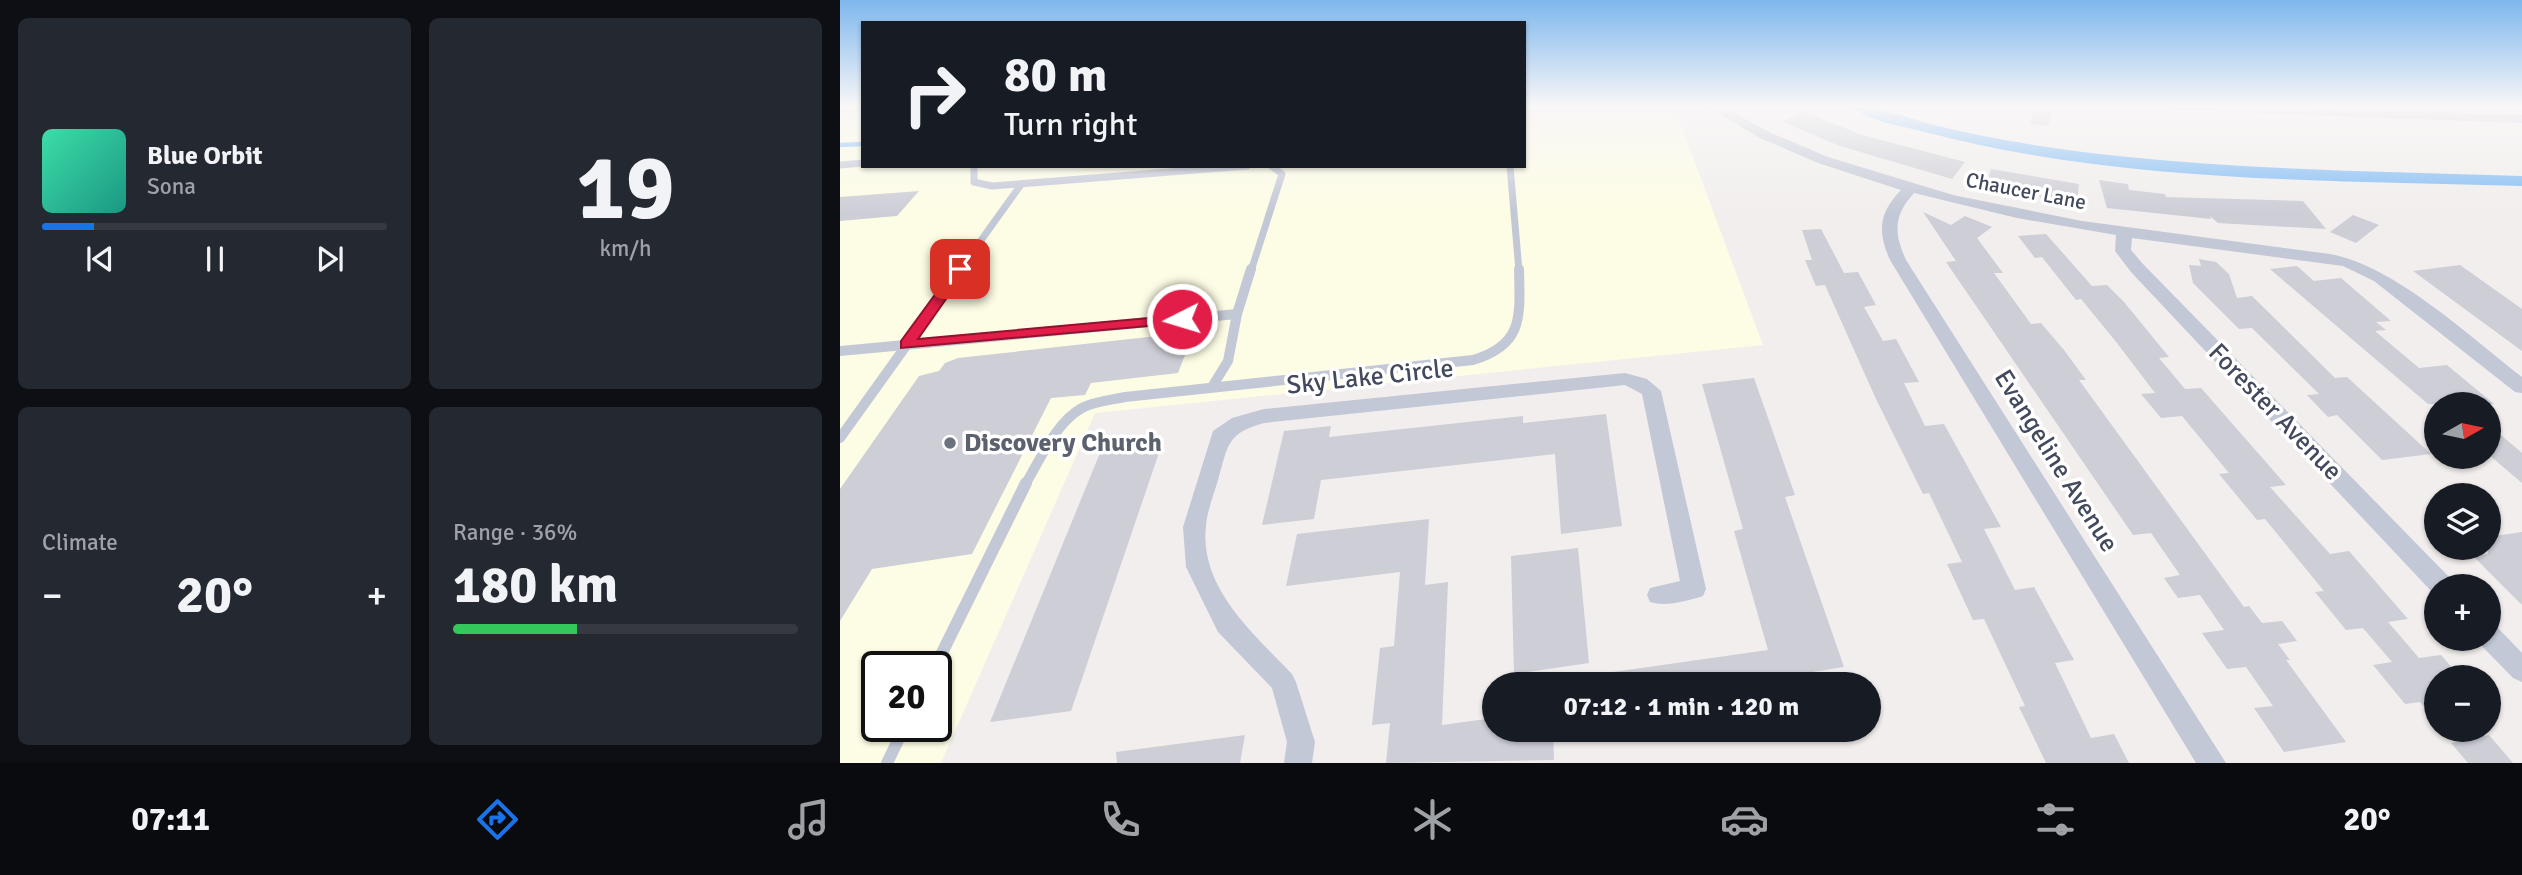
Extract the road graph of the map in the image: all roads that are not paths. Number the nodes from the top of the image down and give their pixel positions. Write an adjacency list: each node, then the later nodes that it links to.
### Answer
1 (1783, 142): 9 (street, Chaucer Lane)
2 (861, 163): 3 (lane)
3 (840, 165)
4 (974, 168): 8 (lane)
5 (1224, 168): 8 (lane)
6 (1278, 168): 11 (lane)
7 (1510, 168): 14 (lane)
8 (1020, 186): 12 (lane)
9 (1912, 187): 10 (street, Chaucer Lane); 25 (street, Evangeline Avenue)
10 (2124, 231): 15 (street, Chaucer Lane); 17 (street, Forester Avenue)
11 (1237, 314): 12 (lane); 14 (lane)
12 (906, 345): 13 (lane); 16 (lane)
13 (840, 351)
14 (1212, 387): 20 (lane)
15 (2522, 387)
16 (840, 438)
17 (2430, 574)
18 (1659, 594): 24 (street, Sky Lake Circle)
19 (2501, 648): 21 (street)
20 (943, 651)
21 (2522, 670)
22 (897, 742): 23 (lane)
23 (887, 763)
24 (1298, 763)
25 (2212, 763)

